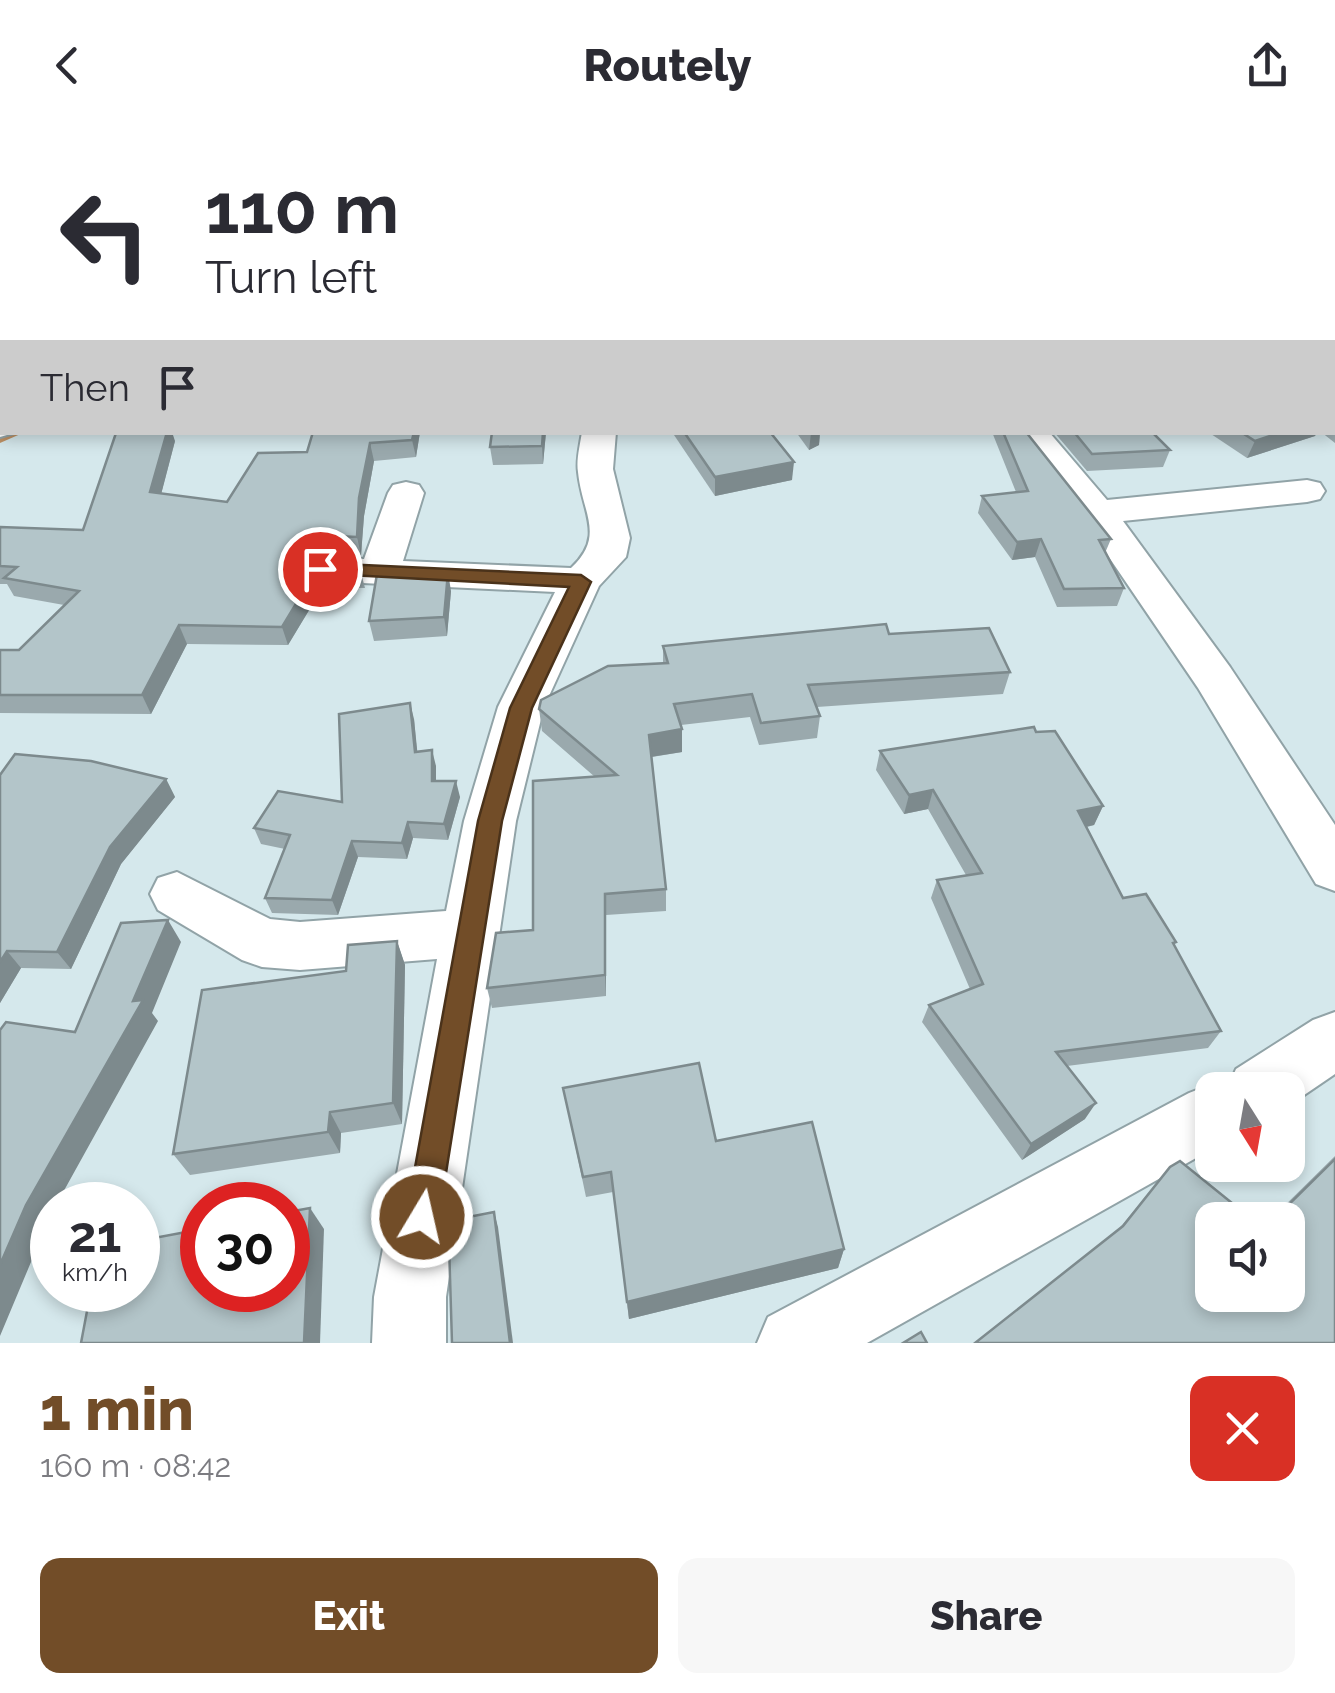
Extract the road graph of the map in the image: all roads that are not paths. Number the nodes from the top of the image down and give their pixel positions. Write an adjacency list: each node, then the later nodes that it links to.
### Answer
1 (599, 435): 8 (street)
2 (1033, 435): 5 (street)
3 (1307, 491): 5 (street)
4 (406, 493): 7 (street)
5 (1097, 512): 9 (street)
6 (320, 569): 7 (street)
7 (380, 572): 8 (street)
8 (581, 582): 11 (street)
9 (1335, 869)
10 (177, 894): 11 (street)
11 (470, 933): 15 (street)
12 (1335, 1040): 13 (street)
13 (1286, 1072)
14 (1195, 1124): 16 (street)
15 (409, 1343)
16 (794, 1343)

